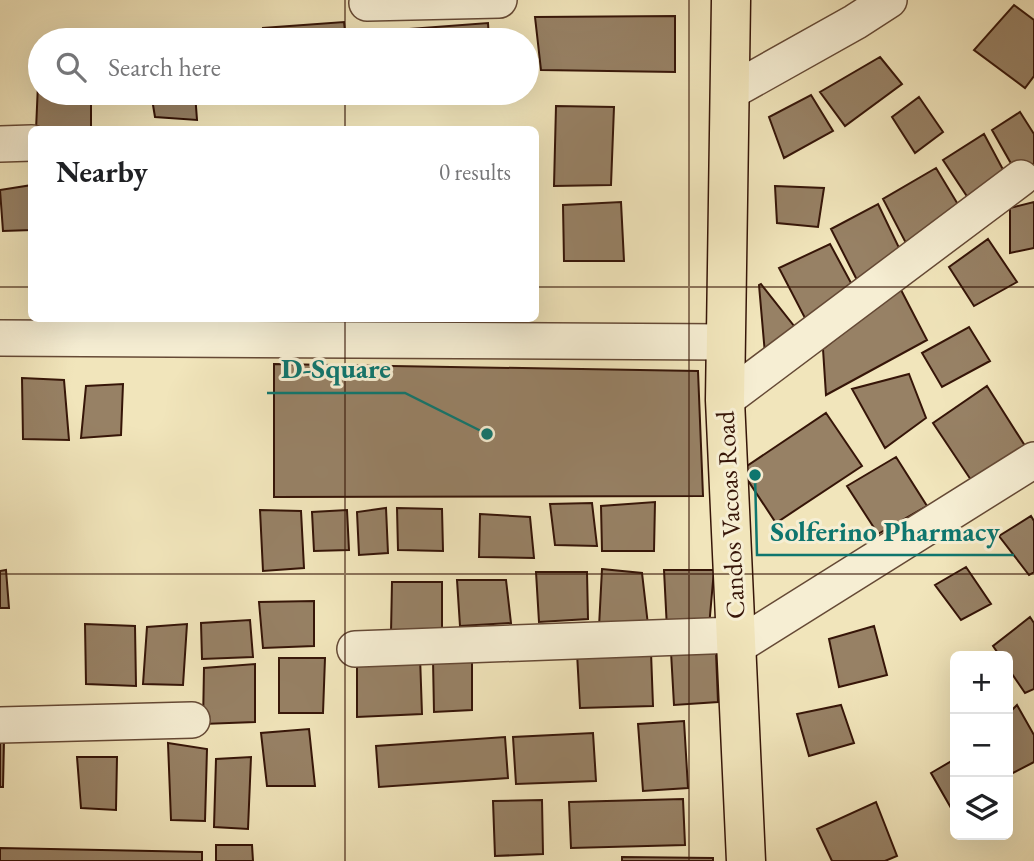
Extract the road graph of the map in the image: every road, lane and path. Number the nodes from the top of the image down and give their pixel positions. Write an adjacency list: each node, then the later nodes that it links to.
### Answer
1 (499, 0): 4 (street)
2 (732, 0): 5 (main road, Candos Vacoas Road)
3 (890, 0): 5 (street)
4 (367, 3)
5 (730, 92): 10 (main road, Candos Vacoas Road)
6 (0, 144): 7 (street)
7 (28, 144)
8 (1021, 178): 11 (street)
9 (0, 338): 10 (street)
10 (725, 342): 11 (main road, Candos Vacoas Road)
11 (725, 400): 13 (main road, Candos Vacoas Road)
12 (1034, 460): 13 (street)
13 (736, 641): 14 (street); 17 (main road, Candos Vacoas Road)
14 (355, 649)
15 (192, 720): 16 (street)
16 (0, 725)
17 (746, 861)

